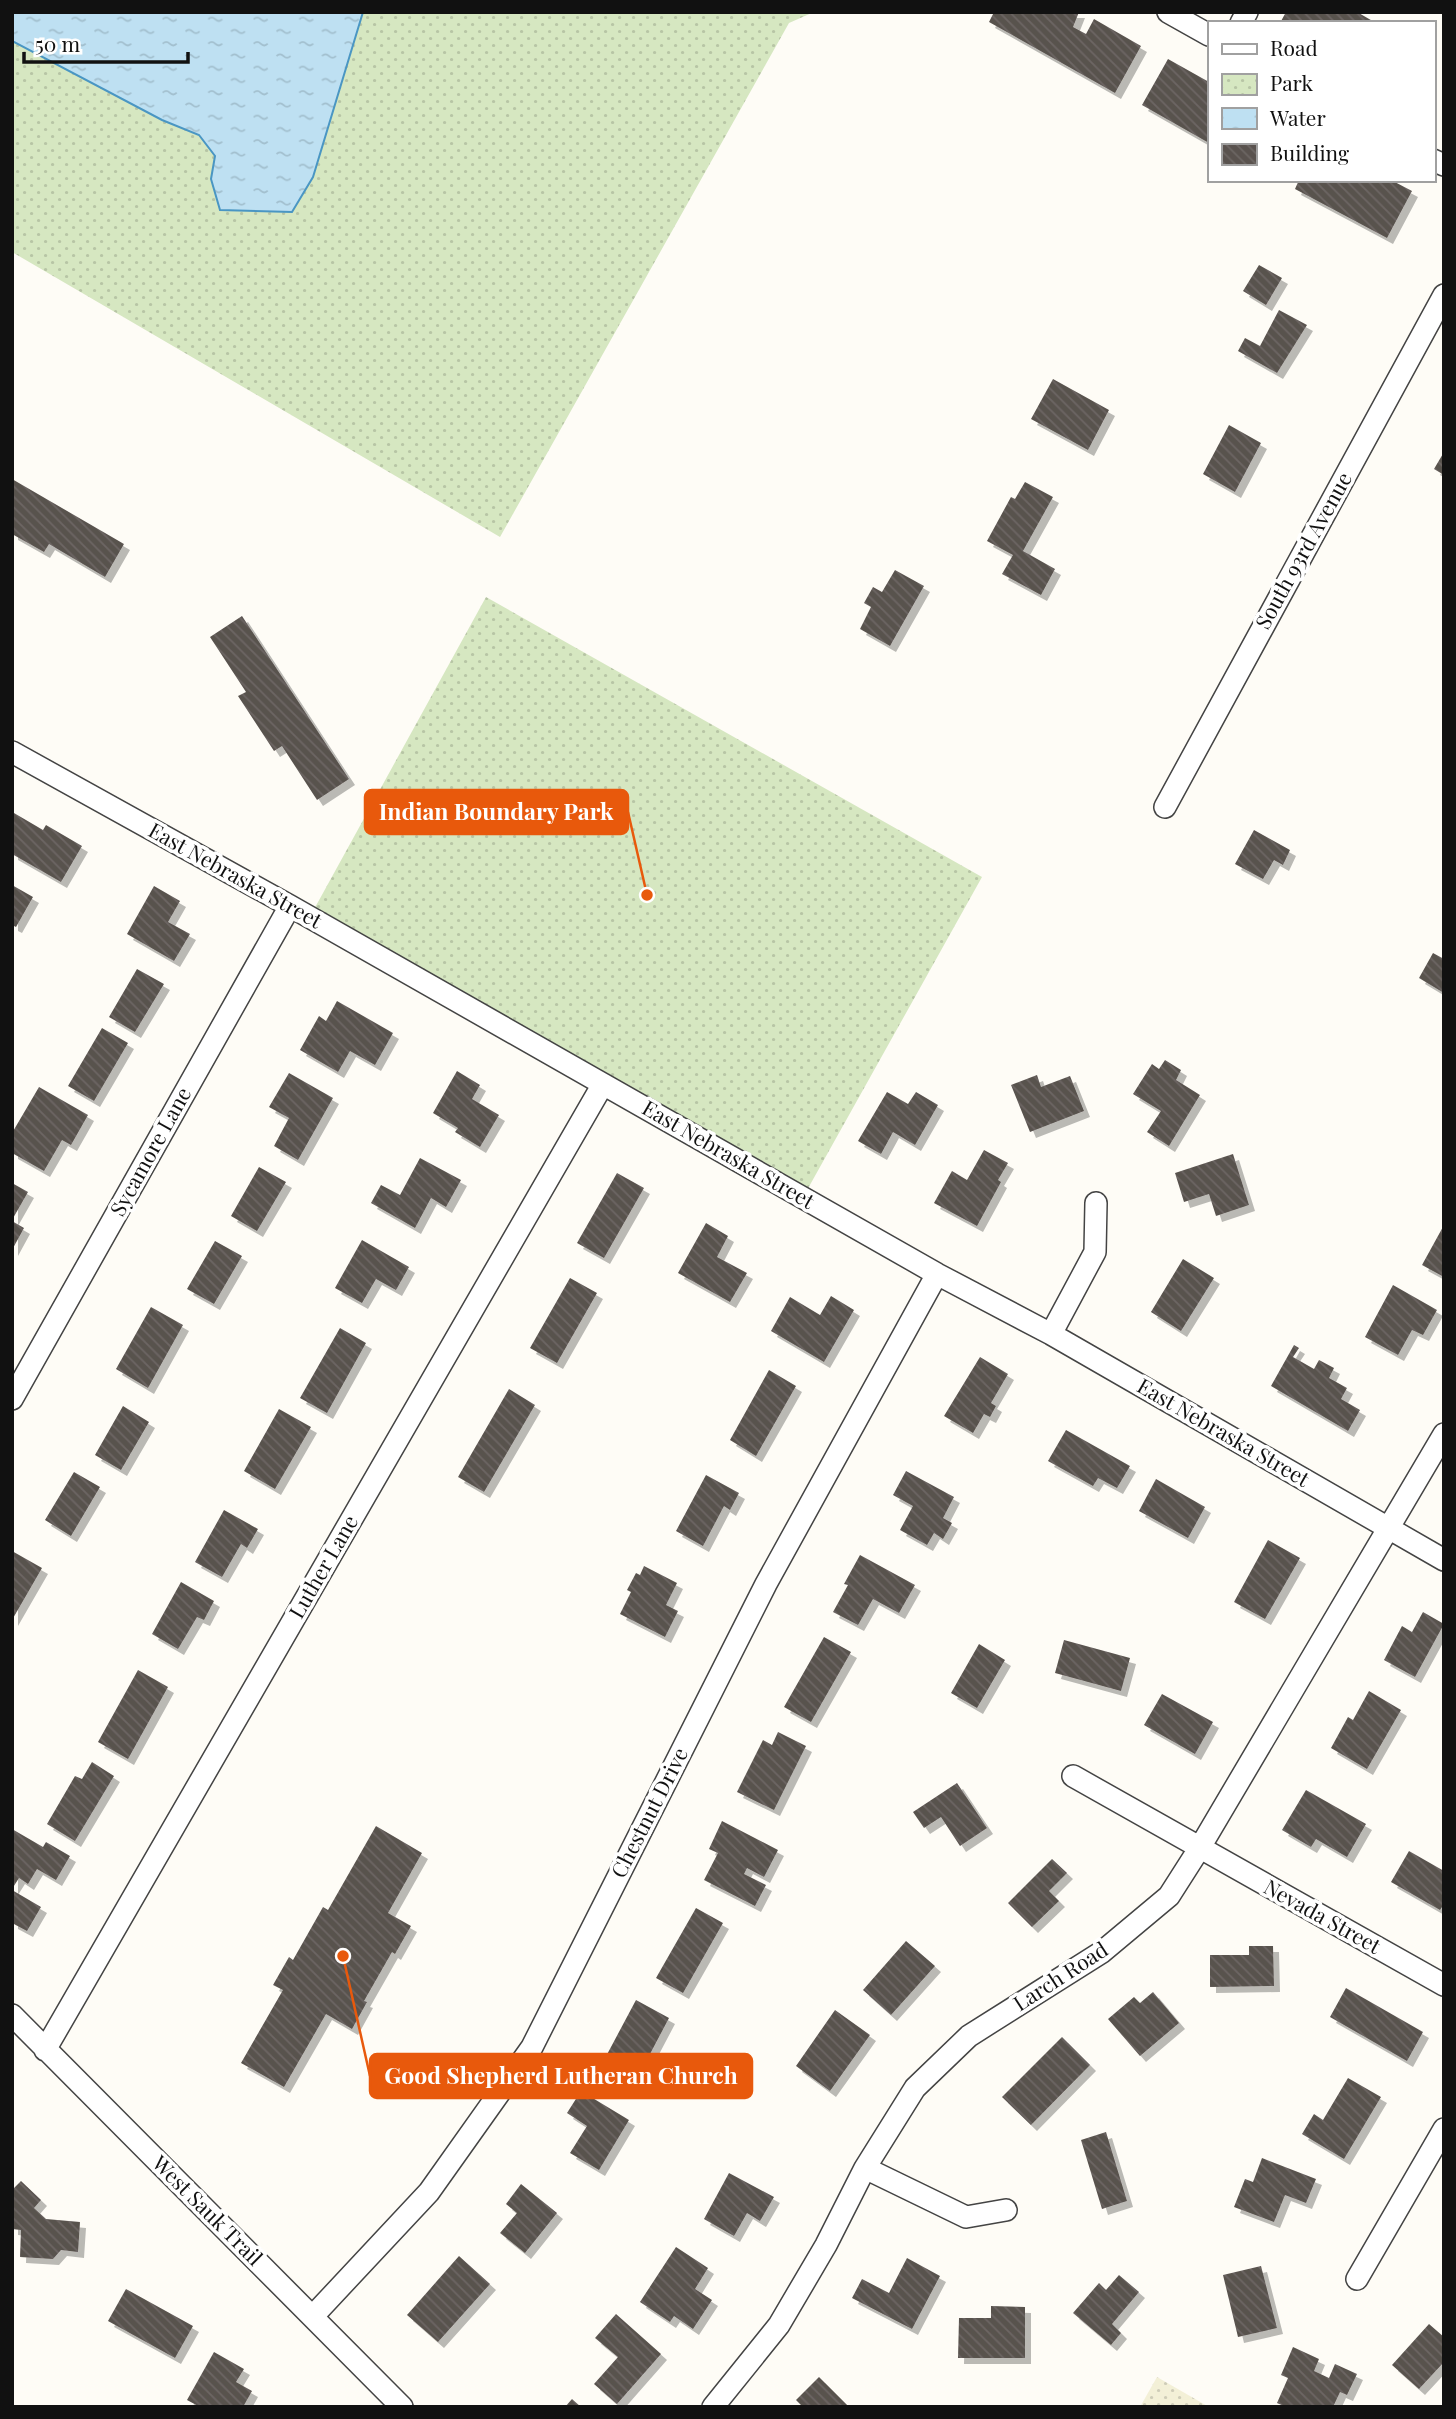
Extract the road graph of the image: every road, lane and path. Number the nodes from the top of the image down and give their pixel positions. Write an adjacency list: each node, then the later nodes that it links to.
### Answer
1 (1168, 12): 2 (street)
2 (1208, 33)
3 (1444, 295): 5 (street, South 93rd Avenue)
4 (12, 752): 6 (street, East Nebraska Street)
5 (1165, 807)
6 (290, 906): 7 (street, East Nebraska Street); 11 (street, Sycamore Lane)
7 (603, 1084): 9 (street, East Nebraska Street); 19 (street, Luther Lane)
8 (1096, 1203): 10 (street)
9 (937, 1274): 10 (street, East Nebraska Street); 24 (street, Chestnut Drive)
10 (1051, 1334): 13 (street, East Nebraska Street)
11 (12, 1399)
12 (1444, 1434): 13 (street, Larch Road)
13 (1388, 1528): 14 (street, East Nebraska Street); 16 (street, Larch Road)
14 (1444, 1560)
15 (1073, 1776): 16 (street, Nevada Street)
16 (1199, 1849): 17 (street, Nevada Street); 21 (street, Larch Road)
17 (1444, 1985)
18 (12, 2015): 19 (street, West Sauk Trail)
19 (45, 2050): 24 (street, West Sauk Trail)
20 (1444, 2129): 23 (street)
21 (865, 2168): 22 (street); 25 (street, Larch Road)
22 (1006, 2210)
23 (1357, 2279)
24 (313, 2316): 26 (street, West Sauk Trail)
25 (720, 2404)
26 (402, 2407)

